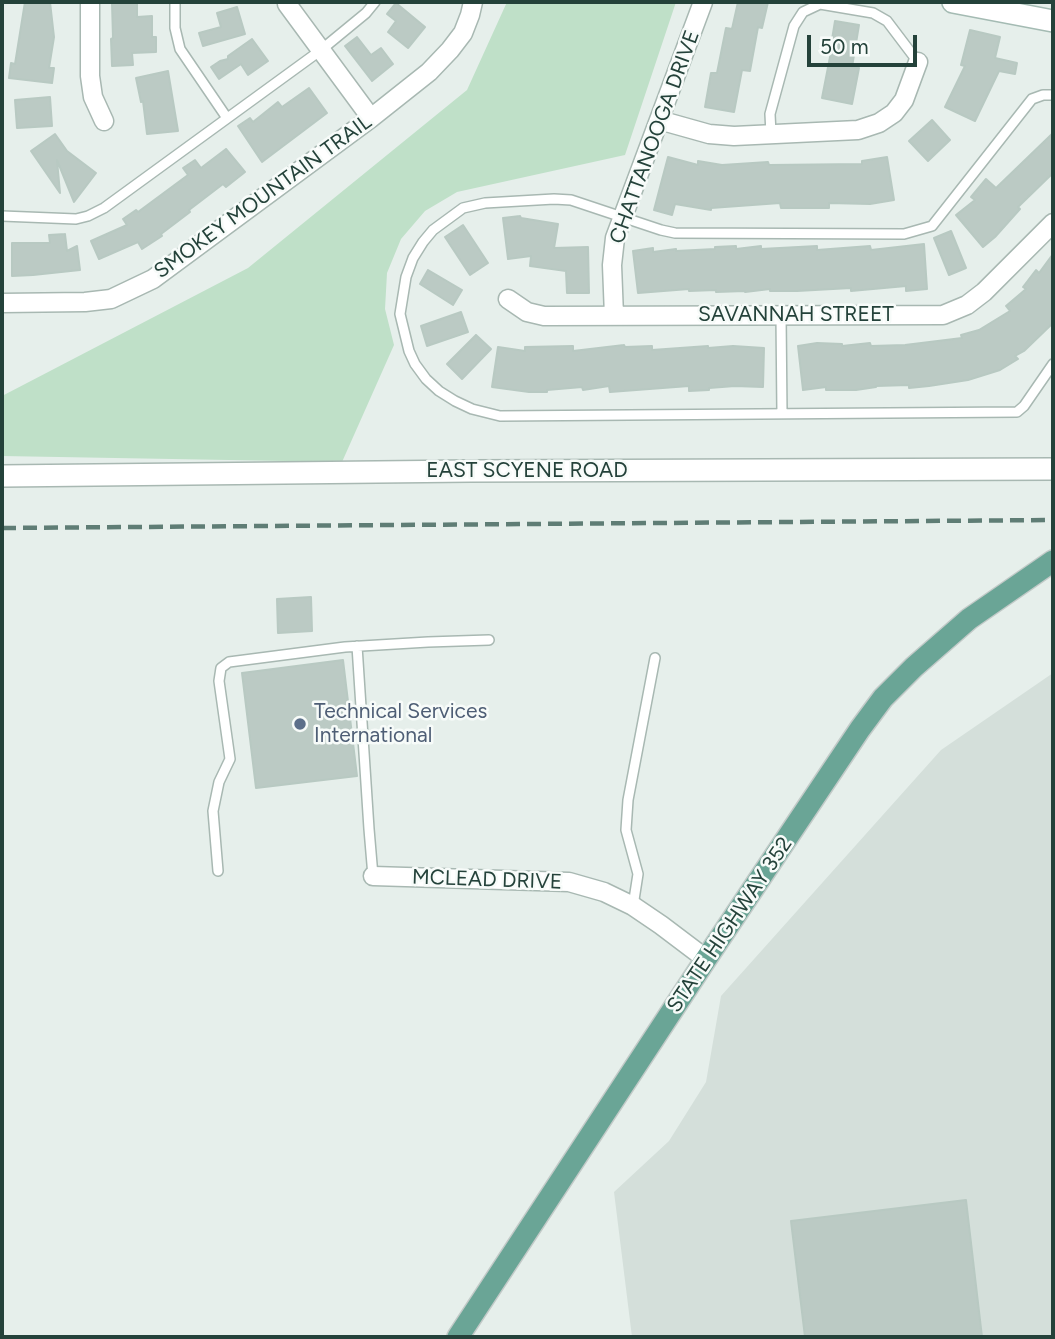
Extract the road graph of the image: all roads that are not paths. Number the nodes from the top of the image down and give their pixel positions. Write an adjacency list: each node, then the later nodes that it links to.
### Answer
1 (90, 2): 15 (street)
2 (175, 2): 12 (lane)
3 (375, 2): 9 (lane)
4 (473, 2): 13 (street, SMOKEY MOUNTAIN TRAIL)
5 (703, 2): 14 (street, CHATTANOOGA DRIVE)
6 (953, 2): 8 (street)
7 (287, 4): 9 (street)
8 (1053, 21)
9 (321, 50): 12 (lane); 13 (street)
10 (918, 62): 16 (street); 16 (lane)
11 (1053, 95): 18 (lane)
12 (227, 118): 17 (lane)
13 (371, 118): 21 (street, SMOKEY MOUNTAIN TRAIL)
14 (659, 120): 16 (street); 18 (street, CHATTANOOGA DRIVE)
15 (104, 121)
16 (771, 134)
17 (2, 216)
18 (623, 216): 22 (street, CHATTANOOGA DRIVE); 25 (lane)
19 (1053, 223): 23 (street, SAVANNAH STREET)
20 (508, 299): 22 (street, SAVANNAH STREET)
21 (2, 303)
22 (614, 316): 23 (street, SAVANNAH STREET)
23 (781, 316): 25 (lane)
24 (1053, 364): 25 (lane)
25 (782, 414)
26 (1053, 469): 27 (street, EAST SCYENE ROAD)
27 (2, 476)
28 (1053, 561): 35 (main road, STATE HIGHWAY 352)
29 (489, 640): 30 (lane)
30 (357, 646): 32 (lane); 33 (lane)
31 (655, 657): 34 (lane)
32 (218, 871)
33 (373, 876): 34 (street, MCLEAD DRIVE)
34 (633, 906): 35 (street, MCLEAD DRIVE)
35 (706, 959): 36 (main road, STATE HIGHWAY 352)
36 (458, 1337)

